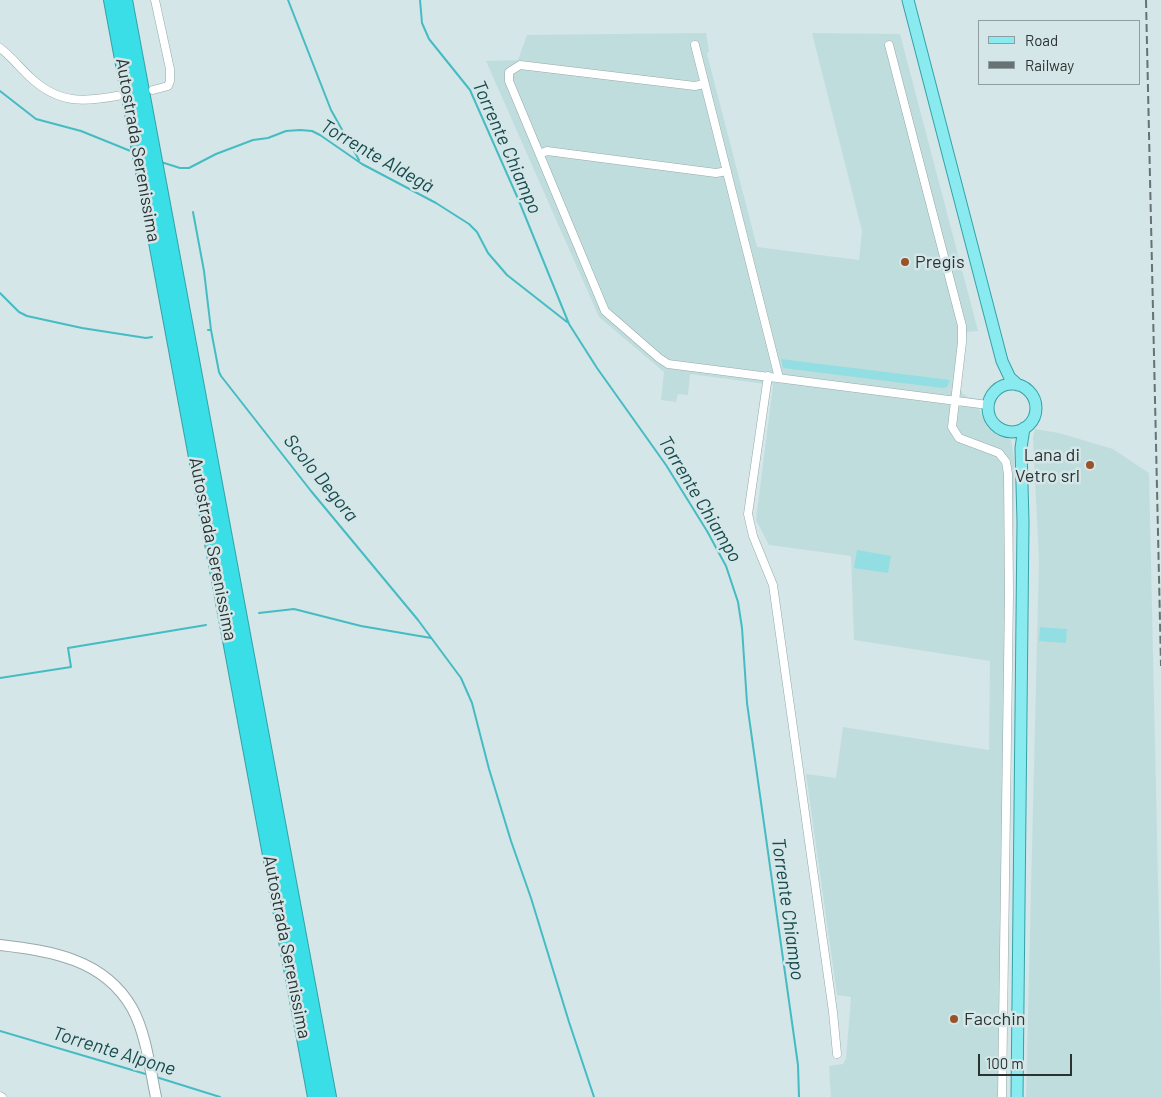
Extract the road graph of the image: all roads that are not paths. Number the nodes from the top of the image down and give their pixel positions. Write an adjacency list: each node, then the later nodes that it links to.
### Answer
1 (111, 0): 26 (highway, Autostrada Serenissima)
2 (125, 0): 27 (highway, Autostrada Serenissima)
3 (155, 0): 9 (street)
4 (908, 0): 13 (main road)
5 (889, 44): 18 (street)
6 (695, 45): 8 (street)
7 (0, 48): 10 (street)
8 (704, 84): 11 (street); 12 (street)
9 (153, 90)
10 (122, 95)
11 (540, 154): 12 (street); 14 (street)
12 (727, 171): 15 (street)
13 (1002, 361): 16 (main road); 17 (main road)
14 (768, 376): 15 (street); 24 (street)
15 (779, 378): 18 (street)
16 (1018, 385): 17 (main road); 20 (main road)
17 (996, 390): 19 (main road)
18 (954, 400): 19 (street); 28 (street)
19 (988, 405): 21 (main road)
20 (1024, 428): 21 (main road); 22 (main road)
21 (1009, 432): 22 (main road)
22 (1022, 467): 29 (main road)
23 (0, 945): 25 (main road)
24 (837, 1054)
25 (155, 1094)
26 (315, 1097)
27 (329, 1097)
28 (1002, 1097)
29 (1017, 1097)

